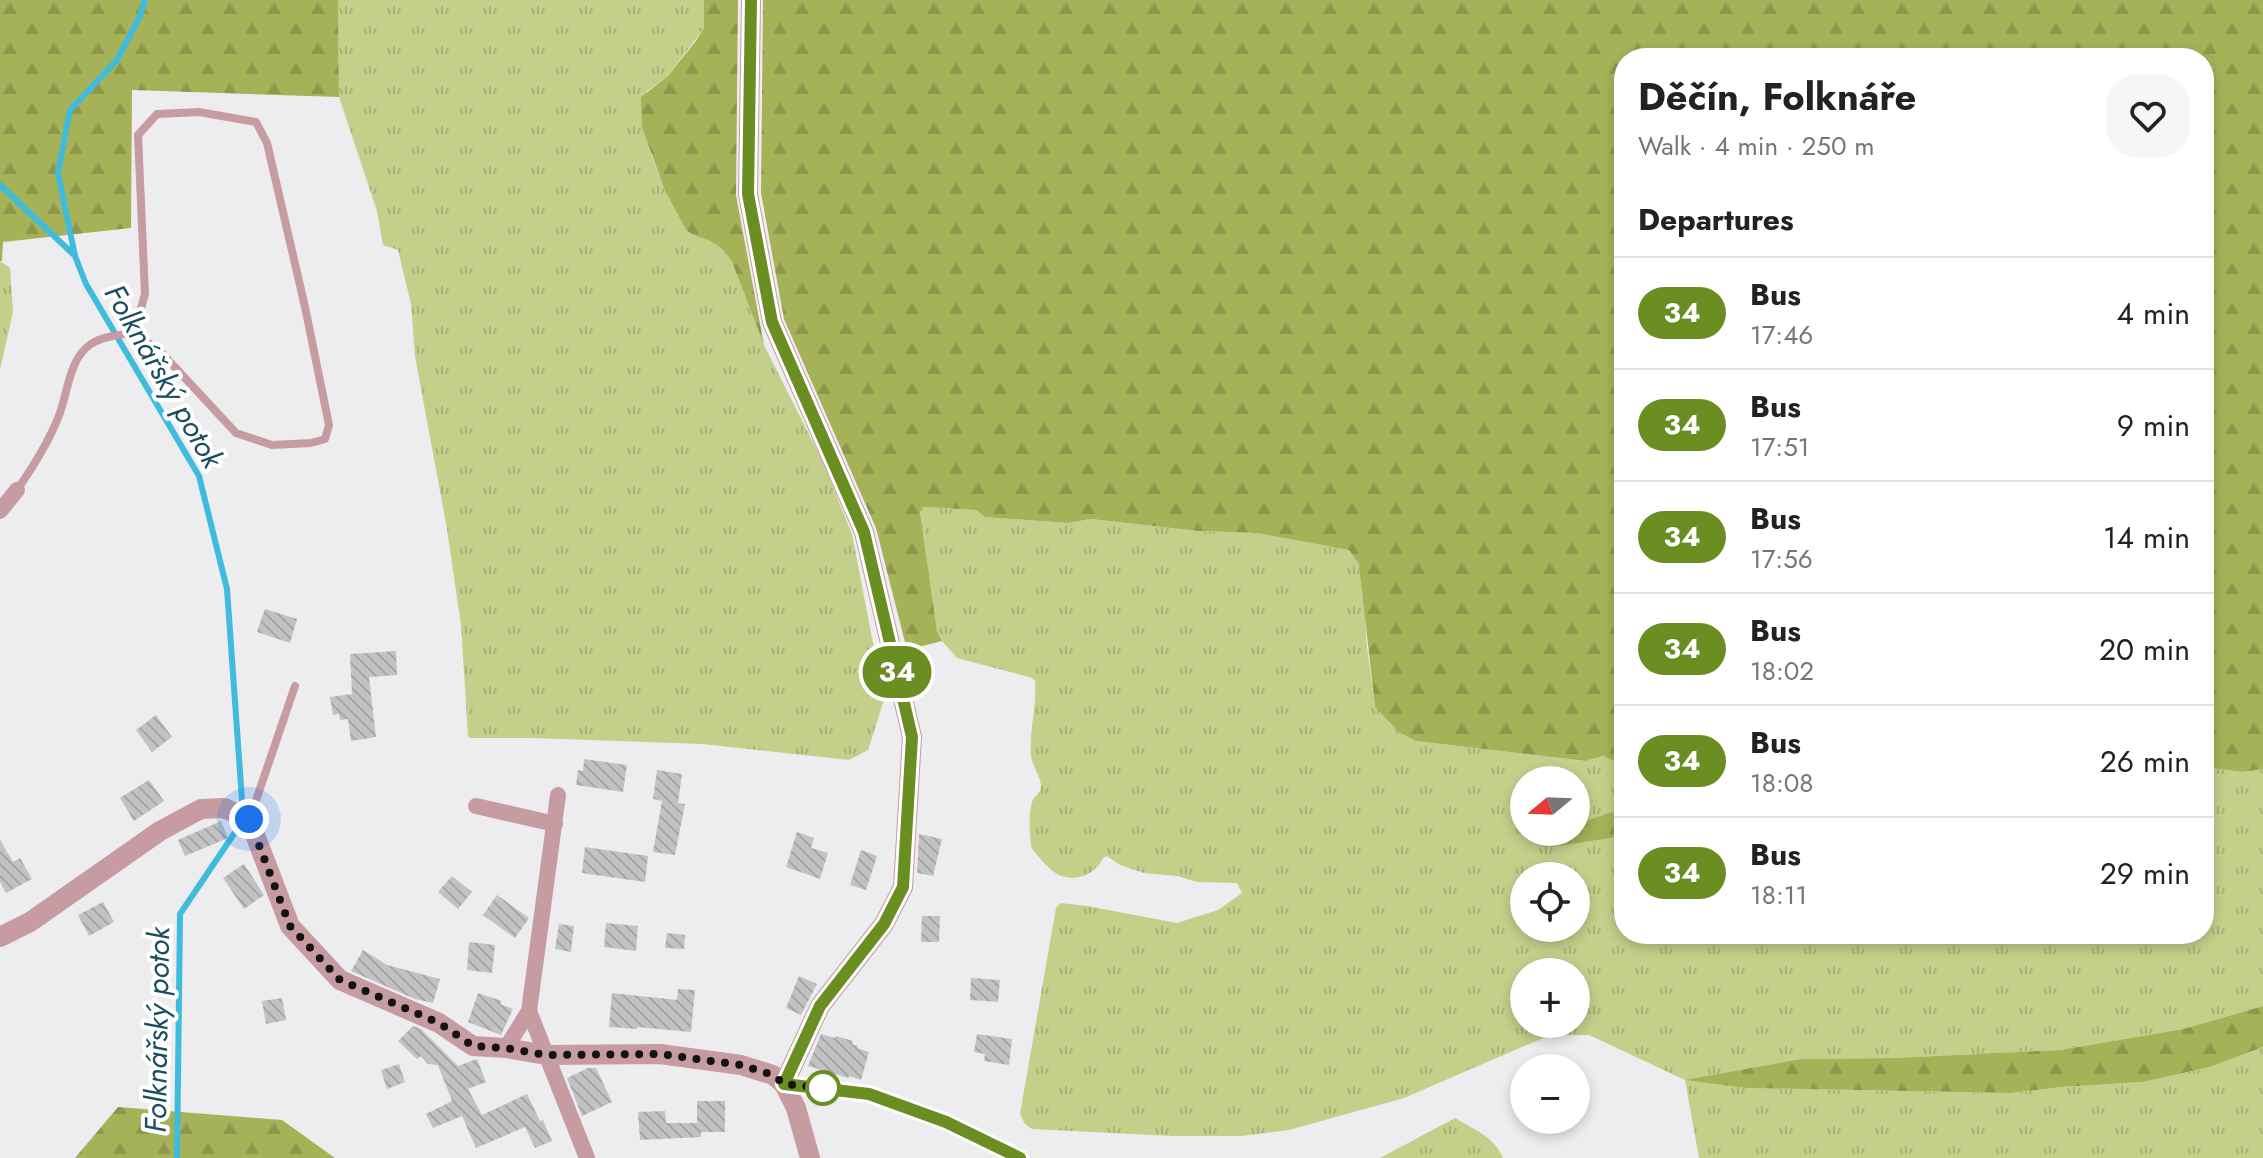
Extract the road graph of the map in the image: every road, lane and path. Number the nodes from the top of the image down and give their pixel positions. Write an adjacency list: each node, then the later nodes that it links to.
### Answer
1 (751, 0): 14 (street)
2 (134, 333): 2 (lane); 3 (lane)
3 (17, 490): 4 (street)
4 (0, 511)
5 (295, 686): 8 (lane)
6 (558, 795): 9 (street)
7 (476, 806): 9 (street)
8 (249, 819): 10 (street); 12 (street)
9 (555, 824): 11 (street)
10 (0, 937)
11 (529, 1011): 12 (street); 13 (street)
12 (506, 1048): 13 (street)
13 (546, 1055): 14 (street); 15 (street)
14 (784, 1084): 16 (street); 17 (lane)
15 (587, 1158)
16 (810, 1158)
17 (1020, 1158)

